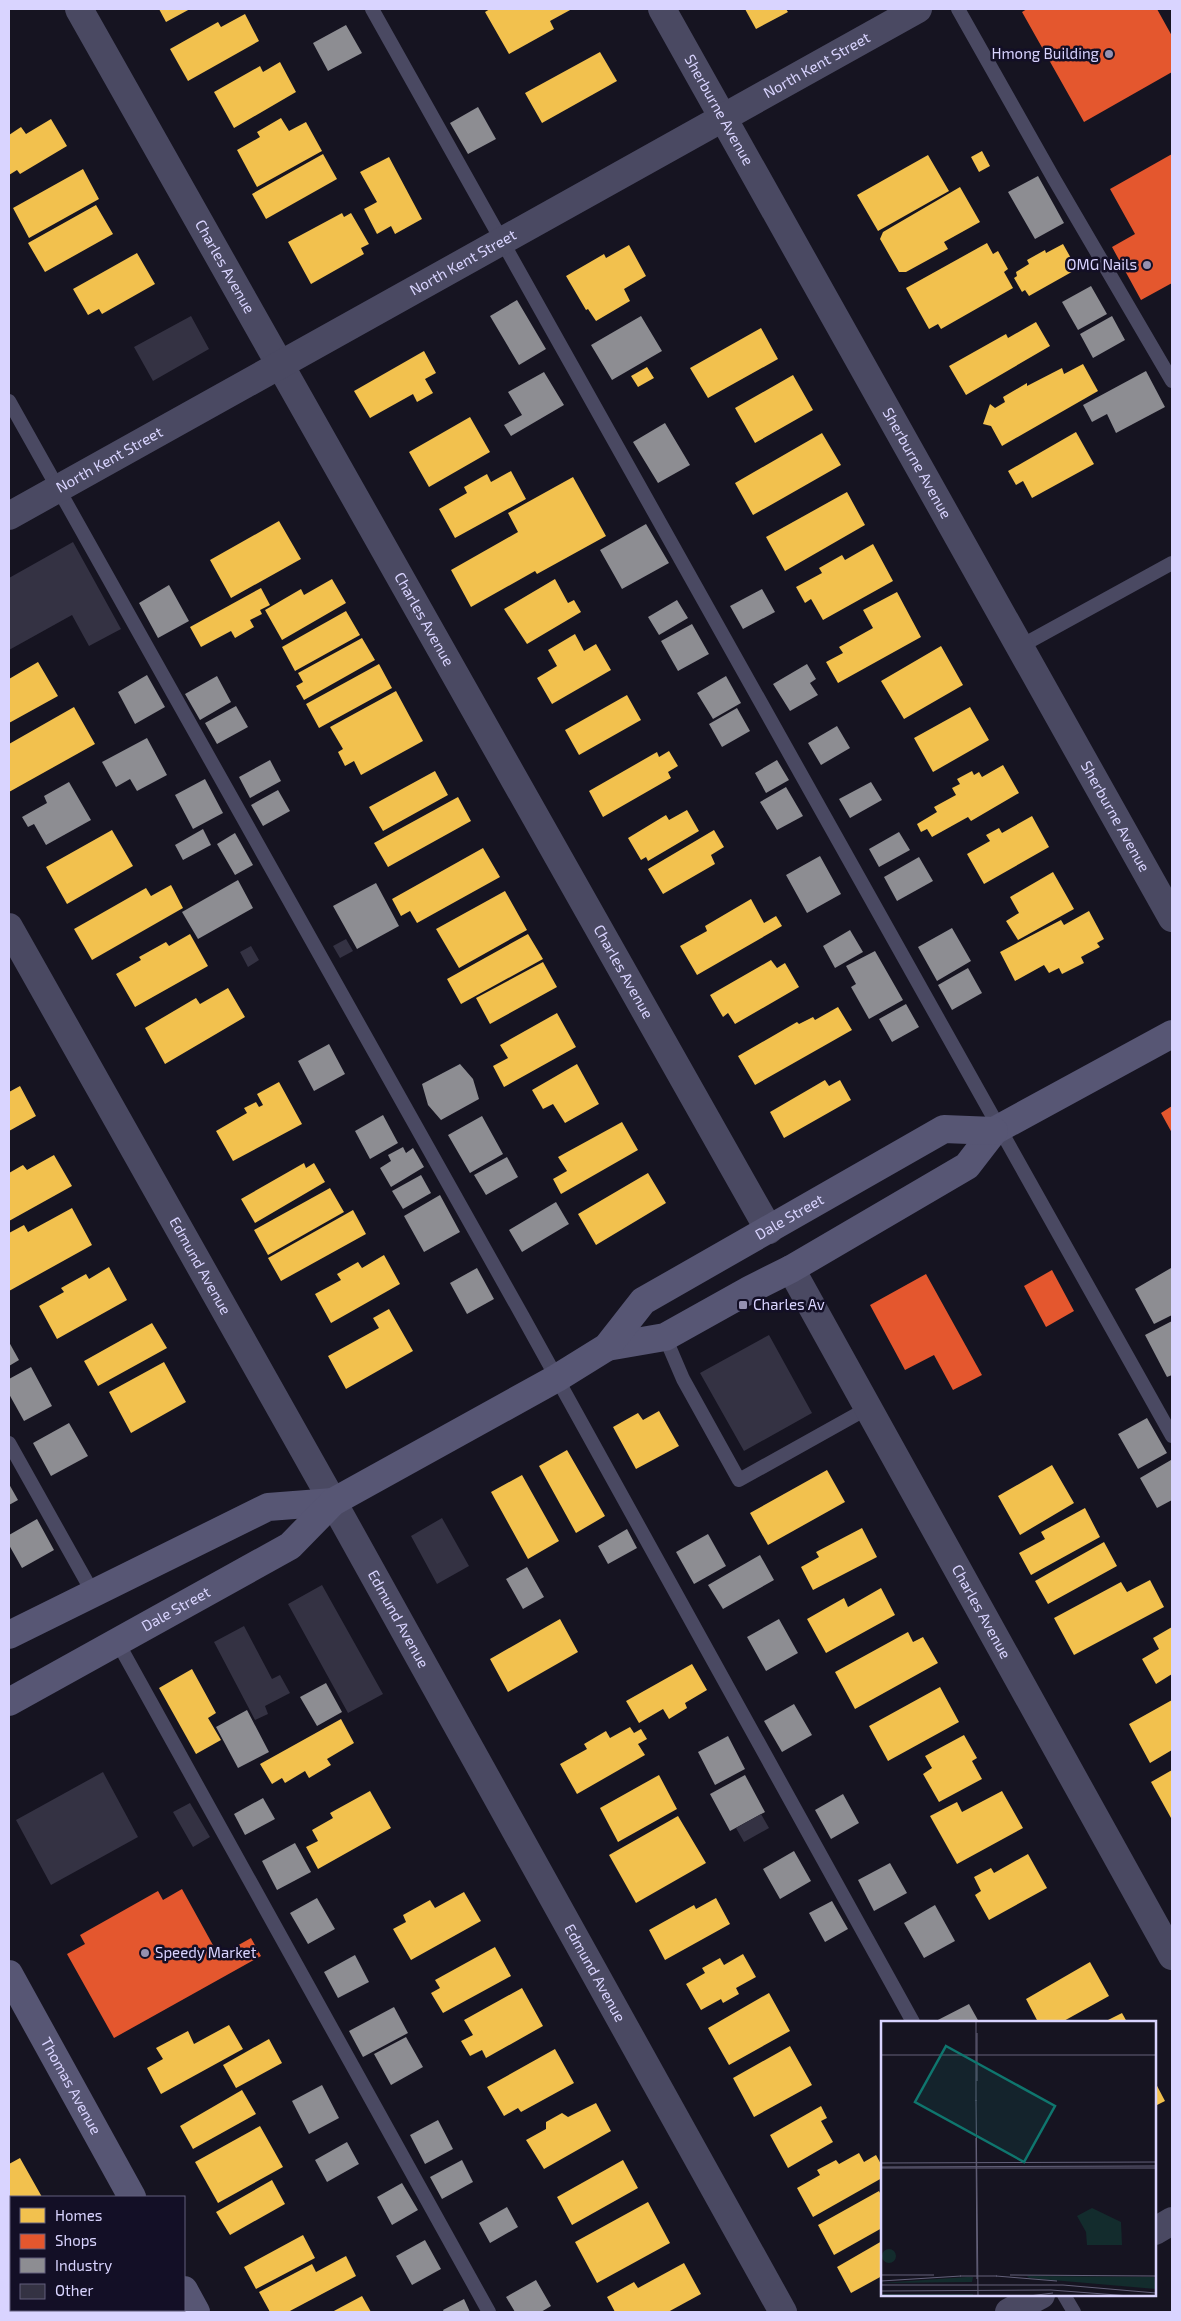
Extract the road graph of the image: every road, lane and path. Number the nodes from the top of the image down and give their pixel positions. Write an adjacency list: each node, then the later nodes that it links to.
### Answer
1 (79, 9): 8 (street, Charles Avenue)
2 (372, 9): 7 (lane)
3 (662, 9): 6 (street, Sherburne Avenue)
4 (918, 9): 6 (street, North Kent Street)
5 (958, 9): 9 (lane)
6 (722, 118): 7 (street, North Kent Street); 14 (street, Sherburne Avenue)
7 (503, 241): 8 (street, North Kent Street); 18 (lane)
8 (278, 365): 11 (street, North Kent Street); 19 (street, Charles Avenue)
9 (1172, 381)
10 (9, 401): 11 (lane)
11 (57, 489): 12 (street, North Kent Street); 23 (lane)
12 (9, 516)
13 (1172, 563): 14 (lane)
14 (1021, 646): 15 (street, Sherburne Avenue)
15 (1172, 918)
16 (9, 928): 27 (street, Edmund Avenue)
17 (1172, 1034): 18 (main road, Dale Street)
18 (997, 1129): 19 (main road, Dale Street); 20 (main road, Dale Street); 25 (lane)
19 (769, 1230): 22 (main road, Dale Street)
20 (791, 1269): 21 (main road, Dale Street); 24 (street, Charles Avenue)
21 (665, 1337): 22 (main road, Dale Street); 24 (lane)
22 (607, 1347): 23 (main road, Dale Street)
23 (557, 1378): 27 (main road, Dale Street); 34 (lane)
24 (868, 1408): 32 (street, Charles Avenue)
25 (1172, 1436)
26 (9, 1443): 28 (lane)
27 (333, 1502): 28 (main road, Dale Street); 30 (main road, Dale Street); 43 (street, Edmund Avenue)
28 (93, 1593): 29 (main road, Dale Street)
29 (9, 1635)
30 (118, 1643): 31 (main road, Dale Street); 42 (lane)
31 (9, 1702)
32 (1172, 1956)
33 (9, 1974): 35 (main road, Thomas Avenue)
34 (913, 2021)
35 (131, 2196)
36 (1172, 2221): 37 (street)
37 (1156, 2230)
38 (185, 2292): 41 (main road)
39 (1039, 2296): 44 (street)
40 (1065, 2296): 45 (lane)
41 (196, 2312)
42 (489, 2312)
43 (783, 2312)
44 (1009, 2312)
45 (1074, 2312)

